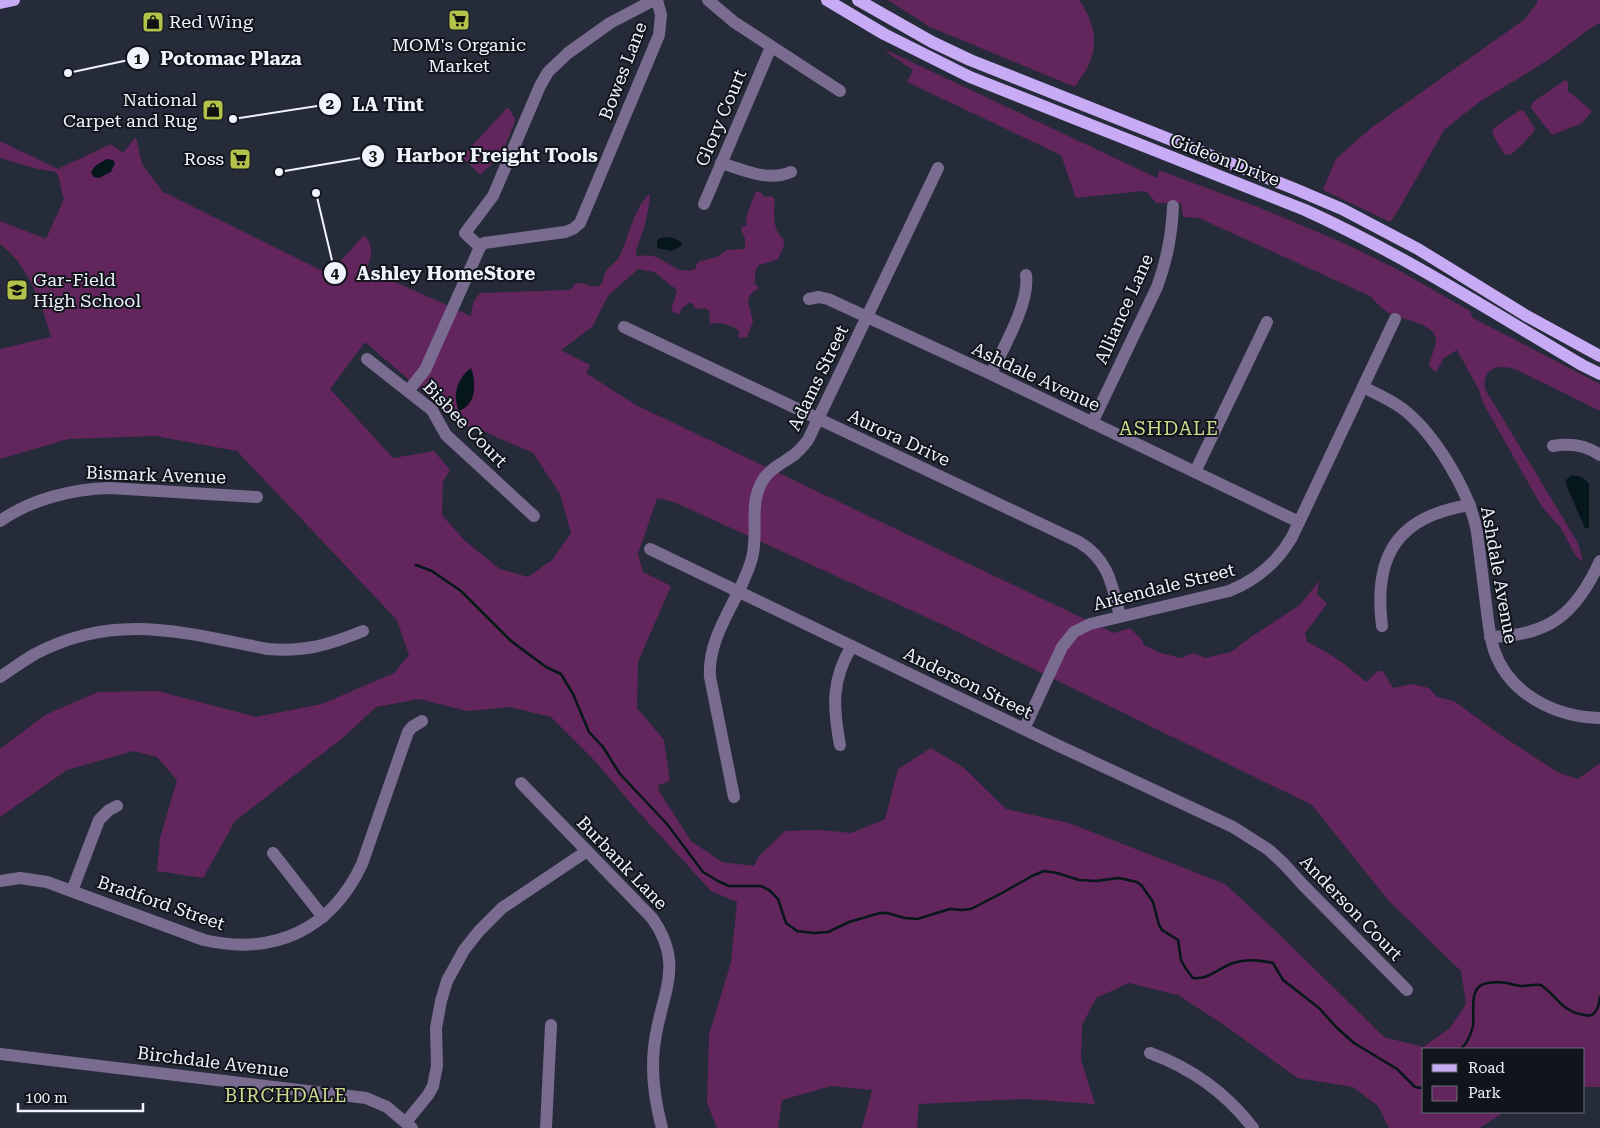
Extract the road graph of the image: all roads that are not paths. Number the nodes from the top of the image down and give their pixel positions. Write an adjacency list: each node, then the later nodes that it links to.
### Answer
1 (14, 0): 6 (main road)
2 (656, 0): 16 (street); 16 (street, Bowes Lane)
3 (708, 0): 7 (street)
4 (827, 0): 10 (main road, Gideon Drive)
5 (858, 0): 9 (main road, Gideon Drive)
6 (0, 3)
7 (771, 47): 8 (street); 11 (street, Glory Court)
8 (840, 91)
9 (1084, 106): 10 (main road); 23 (main road, Gideon Drive)
10 (1078, 121): 26 (main road, Gideon Drive)
11 (721, 163): 13 (street); 14 (street, Glory Court)
12 (938, 168): 19 (street, Adams Street)
13 (791, 172)
14 (704, 204)
15 (1174, 206): 30 (street, Alliance Lane)
16 (480, 247): 28 (street)
17 (1026, 275): 25 (street)
18 (809, 299): 19 (street, Ashdale Avenue)
19 (867, 317): 25 (street, Ashdale Avenue); 29 (street, Adams Street)
20 (1395, 318): 27 (street, Arkendale Street)
21 (1268, 322): 33 (street)
22 (624, 327): 29 (street, Aurora Drive)
23 (1600, 356)
24 (367, 359): 28 (street, Bisbee Court)
25 (991, 374): 30 (street, Ashdale Avenue)
26 (1600, 374)
27 (1363, 387): 35 (street, Ashdale Avenue); 38 (street, Arkendale Street)
28 (408, 391): 36 (street, Bisbee Court)
29 (818, 419): 41 (street, Adams Street); 42 (street, Aurora Drive)
30 (1092, 423): 33 (street, Ashdale Avenue)
31 (1553, 446): 32 (street)
32 (1600, 455)
33 (1195, 472): 38 (street, Ashdale Avenue)
34 (257, 497): 37 (street, Bismark Avenue)
35 (1470, 505): 43 (street); 45 (street, Ashdale Avenue)
36 (534, 516)
37 (0, 521)
38 (1299, 522): 42 (street, Arkendale Street)
39 (650, 549): 41 (street, Anderson Street)
40 (1600, 561): 45 (street)
41 (738, 591): 46 (street, Anderson Street); 53 (street, Adams Street)
42 (1120, 616): 50 (street, Arkendale Street)
43 (1382, 626)
44 (362, 631): 47 (street)
45 (1490, 637): 48 (street, Ashdale Avenue)
46 (852, 646): 50 (street, Anderson Street); 51 (street)
47 (0, 677)
48 (1600, 718)
49 (422, 720): 60 (street, Bradford Street)
50 (1024, 728): 56 (street, Anderson Street)
51 (840, 745)
52 (521, 783): 55 (street, Burbank Lane)
53 (734, 797)
54 (117, 806): 59 (street)
55 (587, 851): 65 (street); 67 (street, Burbank Lane)
56 (1270, 851): 61 (street, Anderson Court)
57 (273, 853): 60 (street)
58 (0, 881): 59 (street, Bradford Street)
59 (72, 891): 60 (street, Bradford Street)
60 (324, 917)
61 (1407, 990)
62 (551, 1025): 66 (street)
63 (1150, 1053): 68 (street)
64 (0, 1054): 65 (street, Birchdale Avenue)
65 (409, 1125)
66 (546, 1128)
67 (662, 1128)
68 (1253, 1128)

